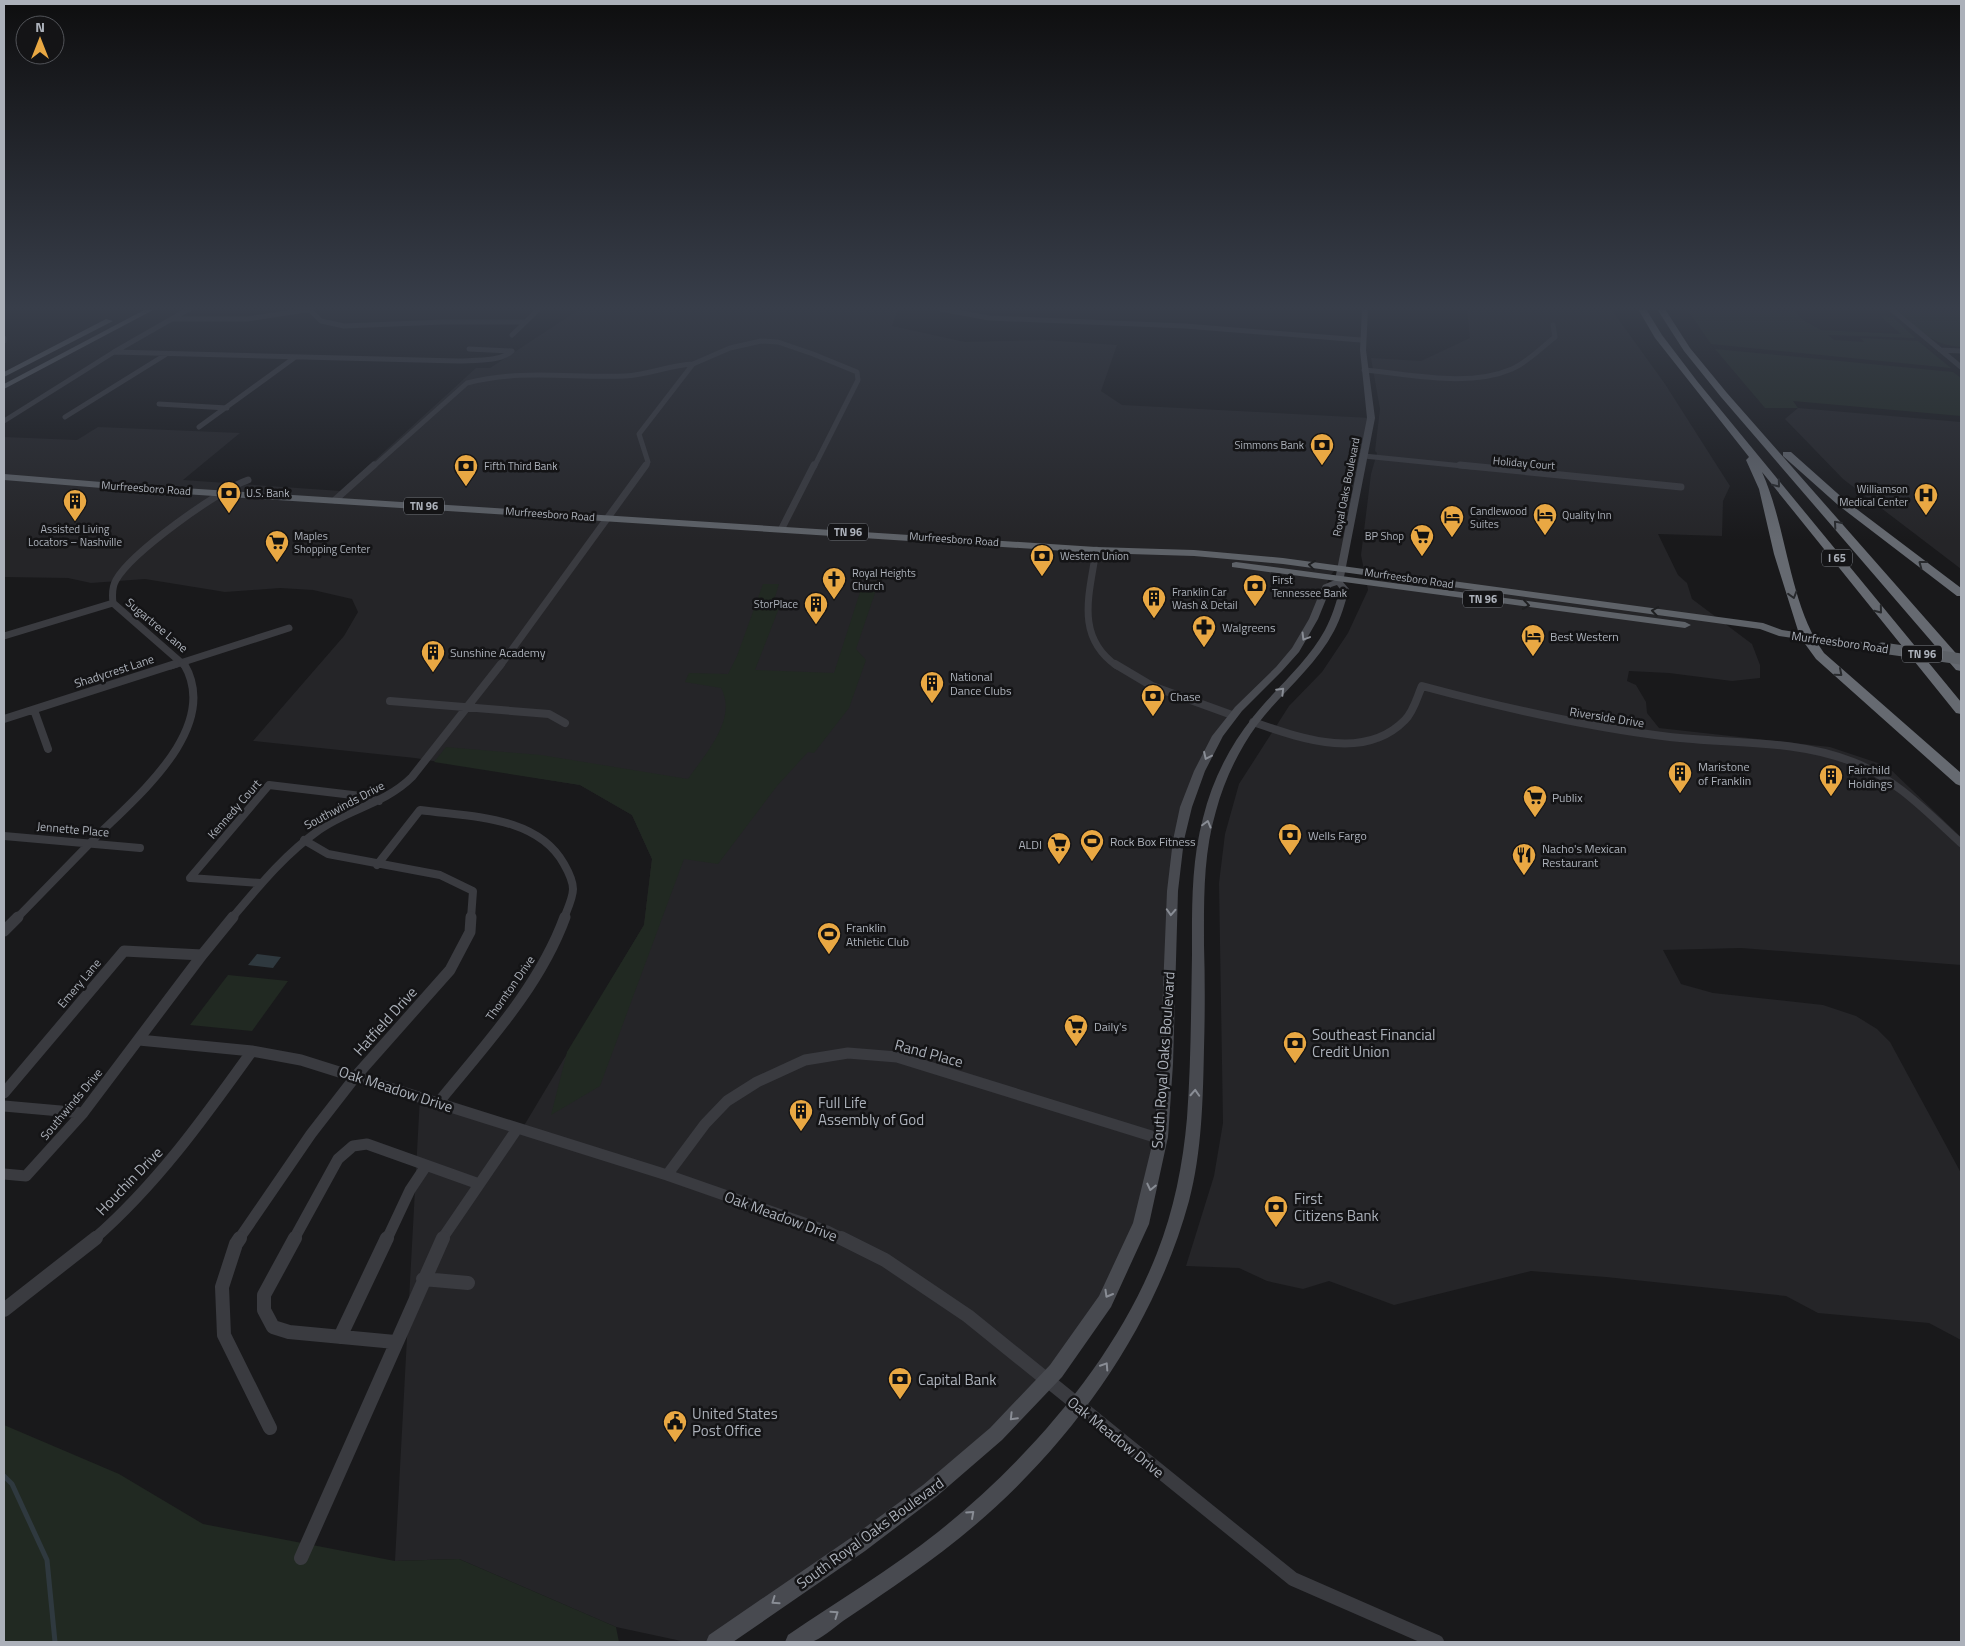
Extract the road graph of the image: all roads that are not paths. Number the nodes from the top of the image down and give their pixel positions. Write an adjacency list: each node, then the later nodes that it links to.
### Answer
1 (60, 386): 15 (street)
2 (115, 386): 14 (street)
3 (257, 386): 13 (street)
4 (464, 386): 22 (street)
5 (676, 386): 23 (street)
6 (855, 386): 24 (street)
7 (1368, 386): 17 (main road, Royal Oaks Boulevard)
8 (1696, 386): 12 (highway, I 65)
9 (1717, 386): 10 (highway, I 65)
10 (1724, 395): 27 (highway, one-way to 10); 35 (highway, I 65, one-way to 10)
11 (159, 404): 13 (street)
12 (1712, 406): 32 (highway, one-way to 32); 39 (highway, I 65, one-way to 39)
13 (227, 408): 16 (street)
14 (65, 417)
15 (4, 421)
16 (200, 427)
17 (1364, 456): 20 (street, Holiday Court); 26 (main road, Royal Oaks Boulevard)
18 (4, 477): 21 (highway, Murfreesboro Road / TN 96)
19 (248, 480): 21 (street)
20 (1681, 488)
21 (220, 493): 22 (highway, Murfreesboro Road / TN 96); 28 (street, Sugartree Lane)
22 (335, 500): 23 (highway, Murfreesboro Road / TN 96)
23 (607, 517): 24 (highway, Murfreesboro Road / TN 96); 37 (street, Southwinds Drive)
24 (782, 528): 25 (highway, Murfreesboro Road / TN 96)
25 (1096, 550): 26 (highway, Murfreesboro Road / TN 96); 40 (street)
26 (1340, 576): 32 (highway, Murfreesboro Road / TN 96); 40 (main road, South Royal Oaks Boulevard, one-way to 40); 42 (main road, one-way to 26)
27 (1961, 594)
28 (113, 603): 31 (street); 34 (street, Sugartree Lane)
29 (4, 626): 31 (street)
30 (289, 628): 34 (street, Shadycrest Lane)
31 (4, 636)
32 (1806, 637): 33 (highway, Murfreesboro Road / TN 96, bridge); 45 (highway, one-way to 45)
33 (1961, 659)
34 (182, 661): 38 (street, Shadycrest Lane); 49 (street, Sugartree Lane)
35 (1961, 666)
36 (390, 701): 37 (street)
37 (466, 708): 43 (street); 46 (street, Southwinds Drive)
38 (34, 710): 41 (street, Shadycrest Lane); 44 (street)
39 (1961, 710)
40 (1232, 715): 42 (main road); 64 (main road, South Royal Oaks Boulevard, one-way to 64)
41 (4, 720)
42 (1253, 722): 50 (street, Riverside Drive); 75 (main road, one-way to 42)
43 (565, 723)
44 (48, 750)
45 (1961, 782)
46 (379, 801): 48 (street, Southwinds Drive); 53 (street, Kennedy Court)
47 (4, 836): 49 (street, Jennette Place)
48 (304, 840): 52 (street, Hatfield Drive); 53 (street, Southwinds Drive)
49 (90, 844): 51 (street, Jennette Place); 54 (street, Sugartree Lane)
50 (1961, 844)
51 (140, 848)
52 (377, 865): 58 (street, Hatfield Drive); 60 (street, Thornton Drive)
53 (261, 883): 55 (street, Southwinds Drive)
54 (4, 931)
55 (202, 956): 56 (street, Southwinds Drive); 59 (street, Emery Lane)
56 (139, 1040): 57 (street, Oak Meadow Drive); 62 (street, Southwinds Drive)
57 (252, 1051): 58 (street, Oak Meadow Drive); 71 (street, Houchin Drive)
58 (356, 1076): 60 (street, Oak Meadow Drive); 76 (street, Hatfield Drive)
59 (4, 1093)
60 (438, 1102): 63 (street, Oak Meadow Drive)
61 (4, 1106): 62 (street)
62 (83, 1113): 66 (street, Southwinds Drive)
63 (517, 1129): 67 (street, Oak Meadow Drive); 68 (street)
64 (1161, 1139): 67 (street, Rand Place); 74 (main road, South Royal Oaks Boulevard, one-way to 74)
65 (426, 1166): 68 (street); 72 (street); 72 (street)
66 (4, 1174)
67 (667, 1175): 74 (street, Oak Meadow Drive)
68 (479, 1184): 69 (street)
69 (423, 1279): 70 (street); 73 (street)
70 (468, 1283)
71 (4, 1310)
72 (340, 1337): 73 (street)
73 (395, 1342): 77 (street)
74 (1047, 1382): 75 (street, Oak Meadow Drive); 78 (main road, South Royal Oaks Boulevard, one-way to 78)
75 (1077, 1406): 79 (main road, one-way to 75); 80 (street, Oak Meadow Drive)
76 (270, 1428)
77 (301, 1558)
78 (716, 1642)
79 (795, 1642)
80 (1437, 1642)

